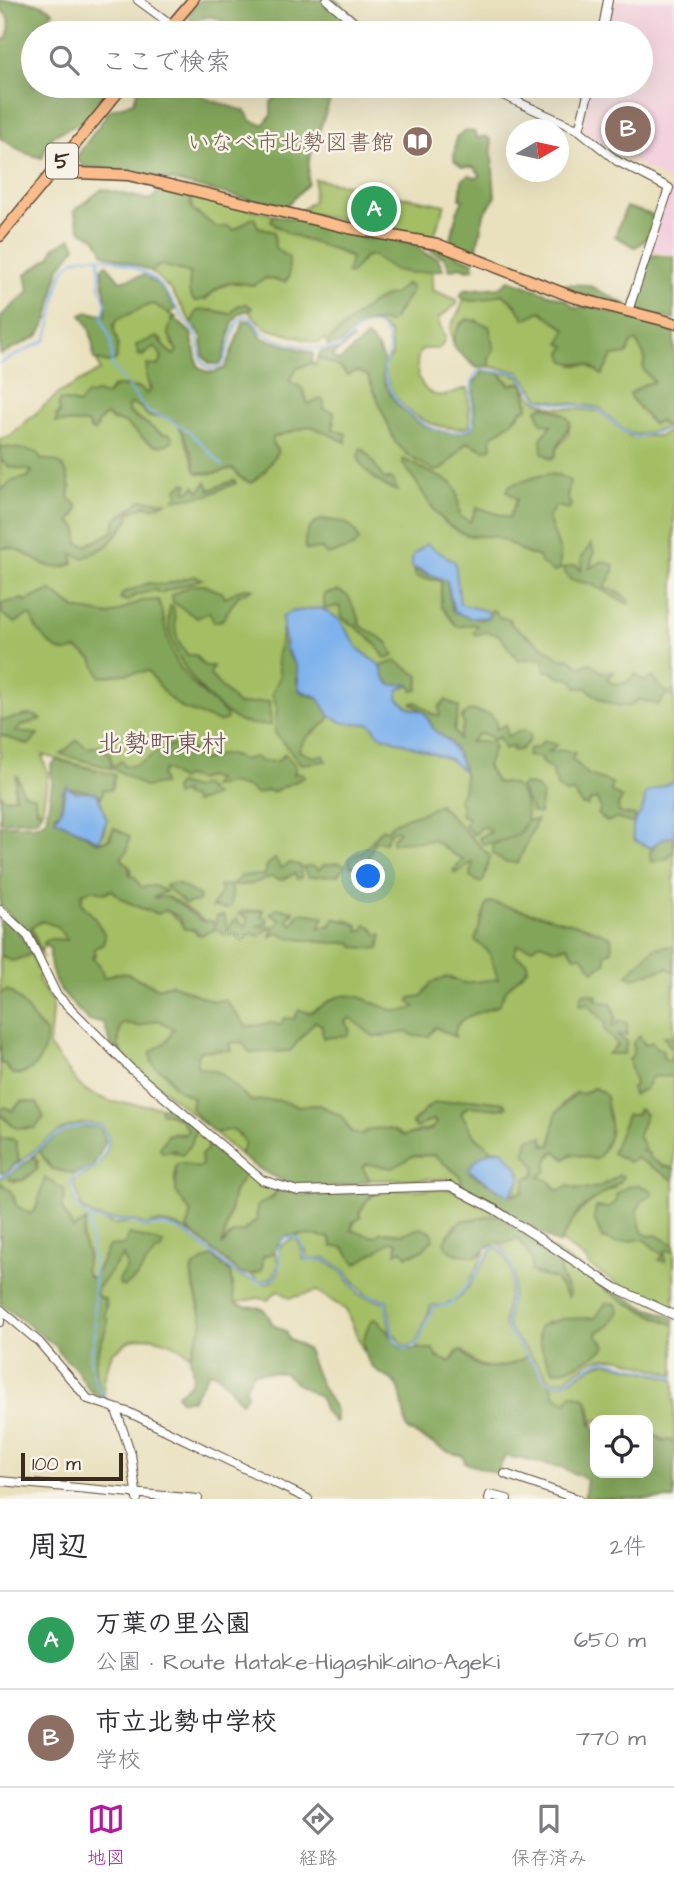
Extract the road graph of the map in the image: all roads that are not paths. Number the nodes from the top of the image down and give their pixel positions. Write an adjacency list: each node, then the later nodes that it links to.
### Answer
1 (138, 0): 5 (street)
2 (193, 0): 6 (main road)
3 (327, 0): 7 (street)
4 (608, 0): 8 (street)
5 (160, 21)
6 (175, 21)
7 (352, 21)
8 (604, 21)
9 (112, 98): 13 (main road, 5)
10 (509, 98): 12 (street)
11 (587, 98): 12 (street)
12 (579, 130): 15 (street)
13 (53, 172): 14 (main road, 5); 15 (main road)
14 (0, 236)
15 (628, 311): 16 (main road)
16 (674, 323)
17 (0, 910): 19 (street)
18 (0, 1311): 20 (street); 21 (street)
19 (674, 1315)
20 (0, 1322)
21 (116, 1410): 24 (street); 26 (street)
22 (505, 1474): 29 (street)
23 (0, 1481): 24 (street)
24 (137, 1496): 25 (street)
25 (198, 1499)
26 (308, 1499)
27 (489, 1499): 28 (street)
28 (507, 1499)
29 (578, 1499)

